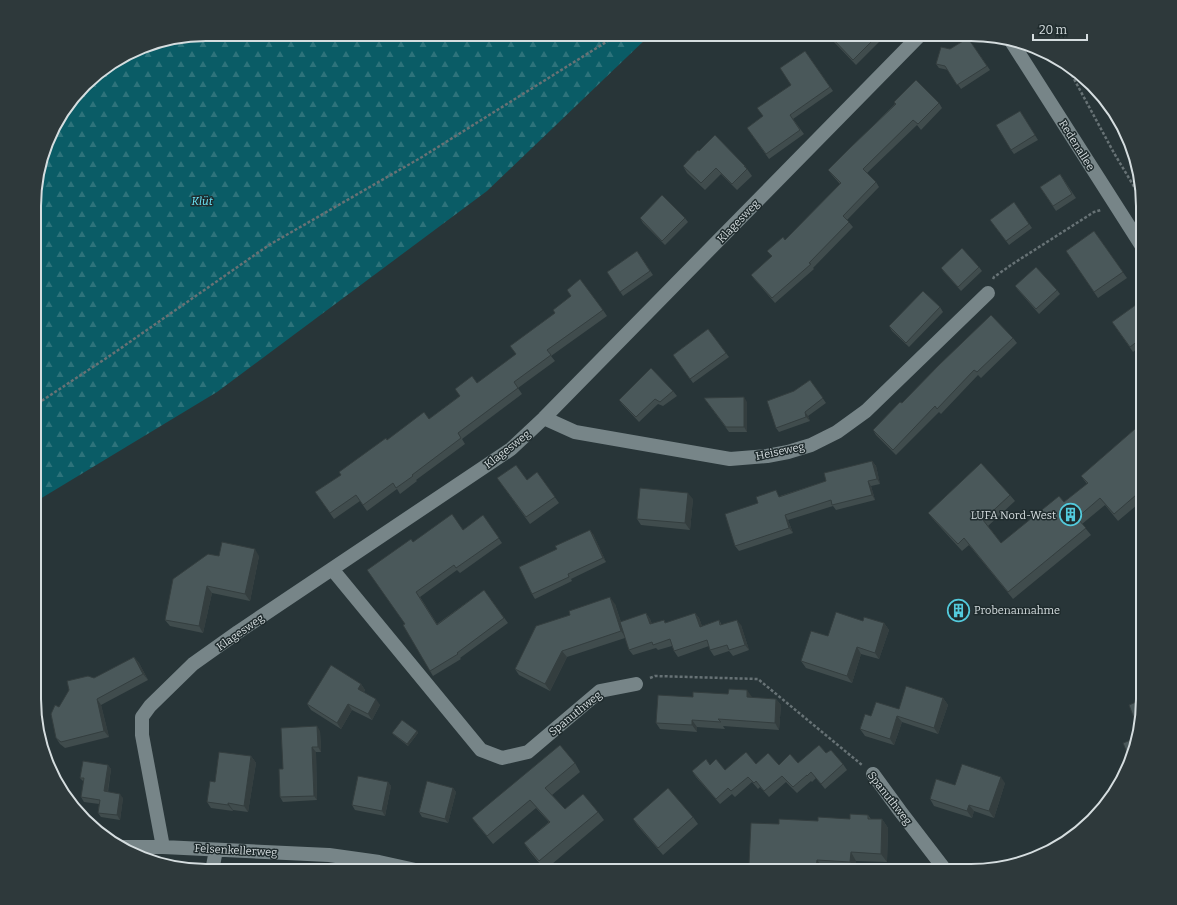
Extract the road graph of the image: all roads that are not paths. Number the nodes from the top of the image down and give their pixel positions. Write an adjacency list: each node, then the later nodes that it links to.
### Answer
1 (914, 41): 5 (street, Klagesweg)
2 (1015, 47): 3 (street, Redenallee)
3 (1136, 237)
4 (988, 293): 5 (street, Heiseweg)
5 (544, 418): 6 (street, Klagesweg)
6 (332, 570): 7 (street, Spanuthweg); 10 (street, Klagesweg)
7 (636, 684)
8 (873, 774): 14 (street, Spanuthweg)
9 (133, 847): 10 (street, Felsenkellerweg)
10 (163, 847): 11 (street, Felsenkellerweg)
11 (216, 850): 12 (street); 13 (street, Felsenkellerweg)
12 (213, 864)
13 (388, 864)
14 (941, 864)

